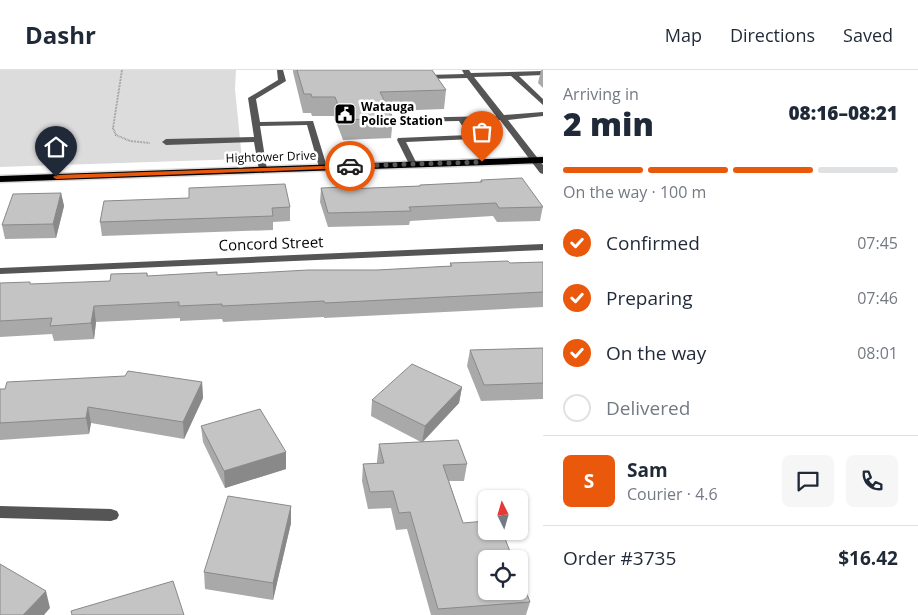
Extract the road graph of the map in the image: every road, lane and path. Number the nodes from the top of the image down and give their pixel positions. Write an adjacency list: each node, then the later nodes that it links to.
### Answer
1 (122, 70): 14 (path)
2 (280, 70): 12 (street)
3 (420, 70): 4 (street)
4 (468, 73): 6 (street); 10 (street)
5 (543, 73): 6 (street)
6 (514, 75): 7 (street)
7 (543, 104)
8 (543, 114): 10 (street)
9 (460, 118): 10 (street); 11 (street); 16 (street)
10 (501, 118): 15 (street)
11 (402, 120)
12 (256, 124): 13 (street); 17 (street)
13 (258, 139): 14 (street); 18 (street)
14 (166, 142)
15 (538, 160): 16 (main road, Hightower Drive); 19 (street)
16 (414, 164): 17 (main road, Hightower Drive)
17 (323, 167): 18 (main road, Hightower Drive)
18 (263, 170): 20 (main road, Hightower Drive)
19 (543, 171)
20 (0, 179)
21 (543, 247): 22 (street, Concord Street)
22 (0, 271)
23 (0, 512): 24 (street)
24 (111, 515)

